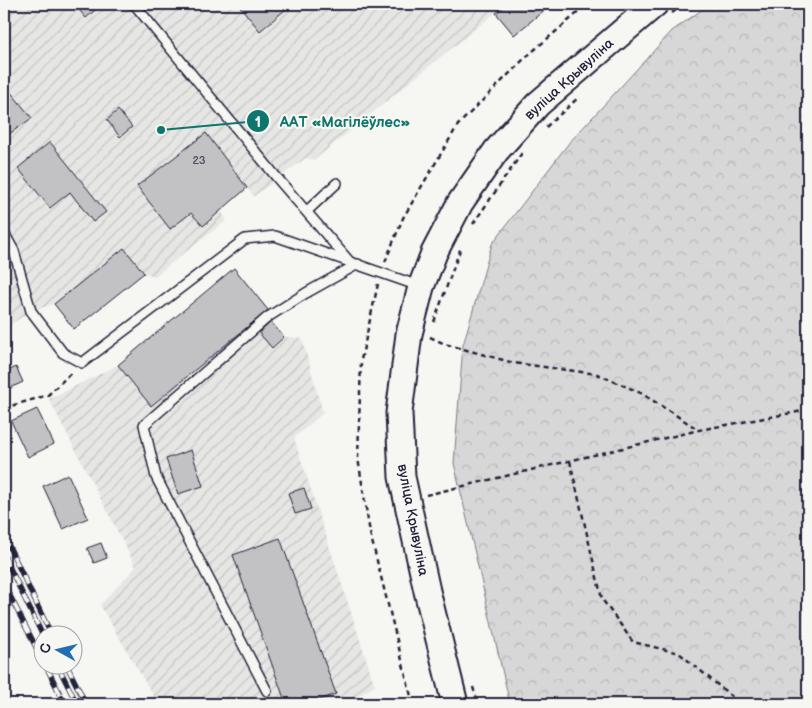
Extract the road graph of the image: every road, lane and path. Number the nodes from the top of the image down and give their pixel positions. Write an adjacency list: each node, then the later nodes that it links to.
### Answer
1 (134, 4): 8 (lane)
2 (684, 4): 3 (path)
3 (662, 10): 13 (main road, вуліца Крывуліна)
4 (582, 95): 5 (path)
5 (546, 127)
6 (526, 148): 9 (path)
7 (337, 183): 8 (lane)
8 (307, 211): 12 (lane)
9 (470, 228)
10 (4, 233): 14 (lane)
11 (462, 245): 17 (path)
12 (354, 263): 13 (lane); 14 (lane); 21 (lane)
13 (421, 286): 23 (main road, вуліца Крывуліна)
14 (82, 363): 15 (path)
15 (4, 408)
16 (808, 410): 17 (path)
17 (699, 430): 18 (path)
18 (570, 461): 19 (path); 25 (path)
19 (422, 496)
20 (470, 680): 24 (path)
21 (267, 691)
22 (808, 700): 26 (path)
23 (455, 704)
24 (478, 704)
25 (742, 704)
26 (789, 704)

